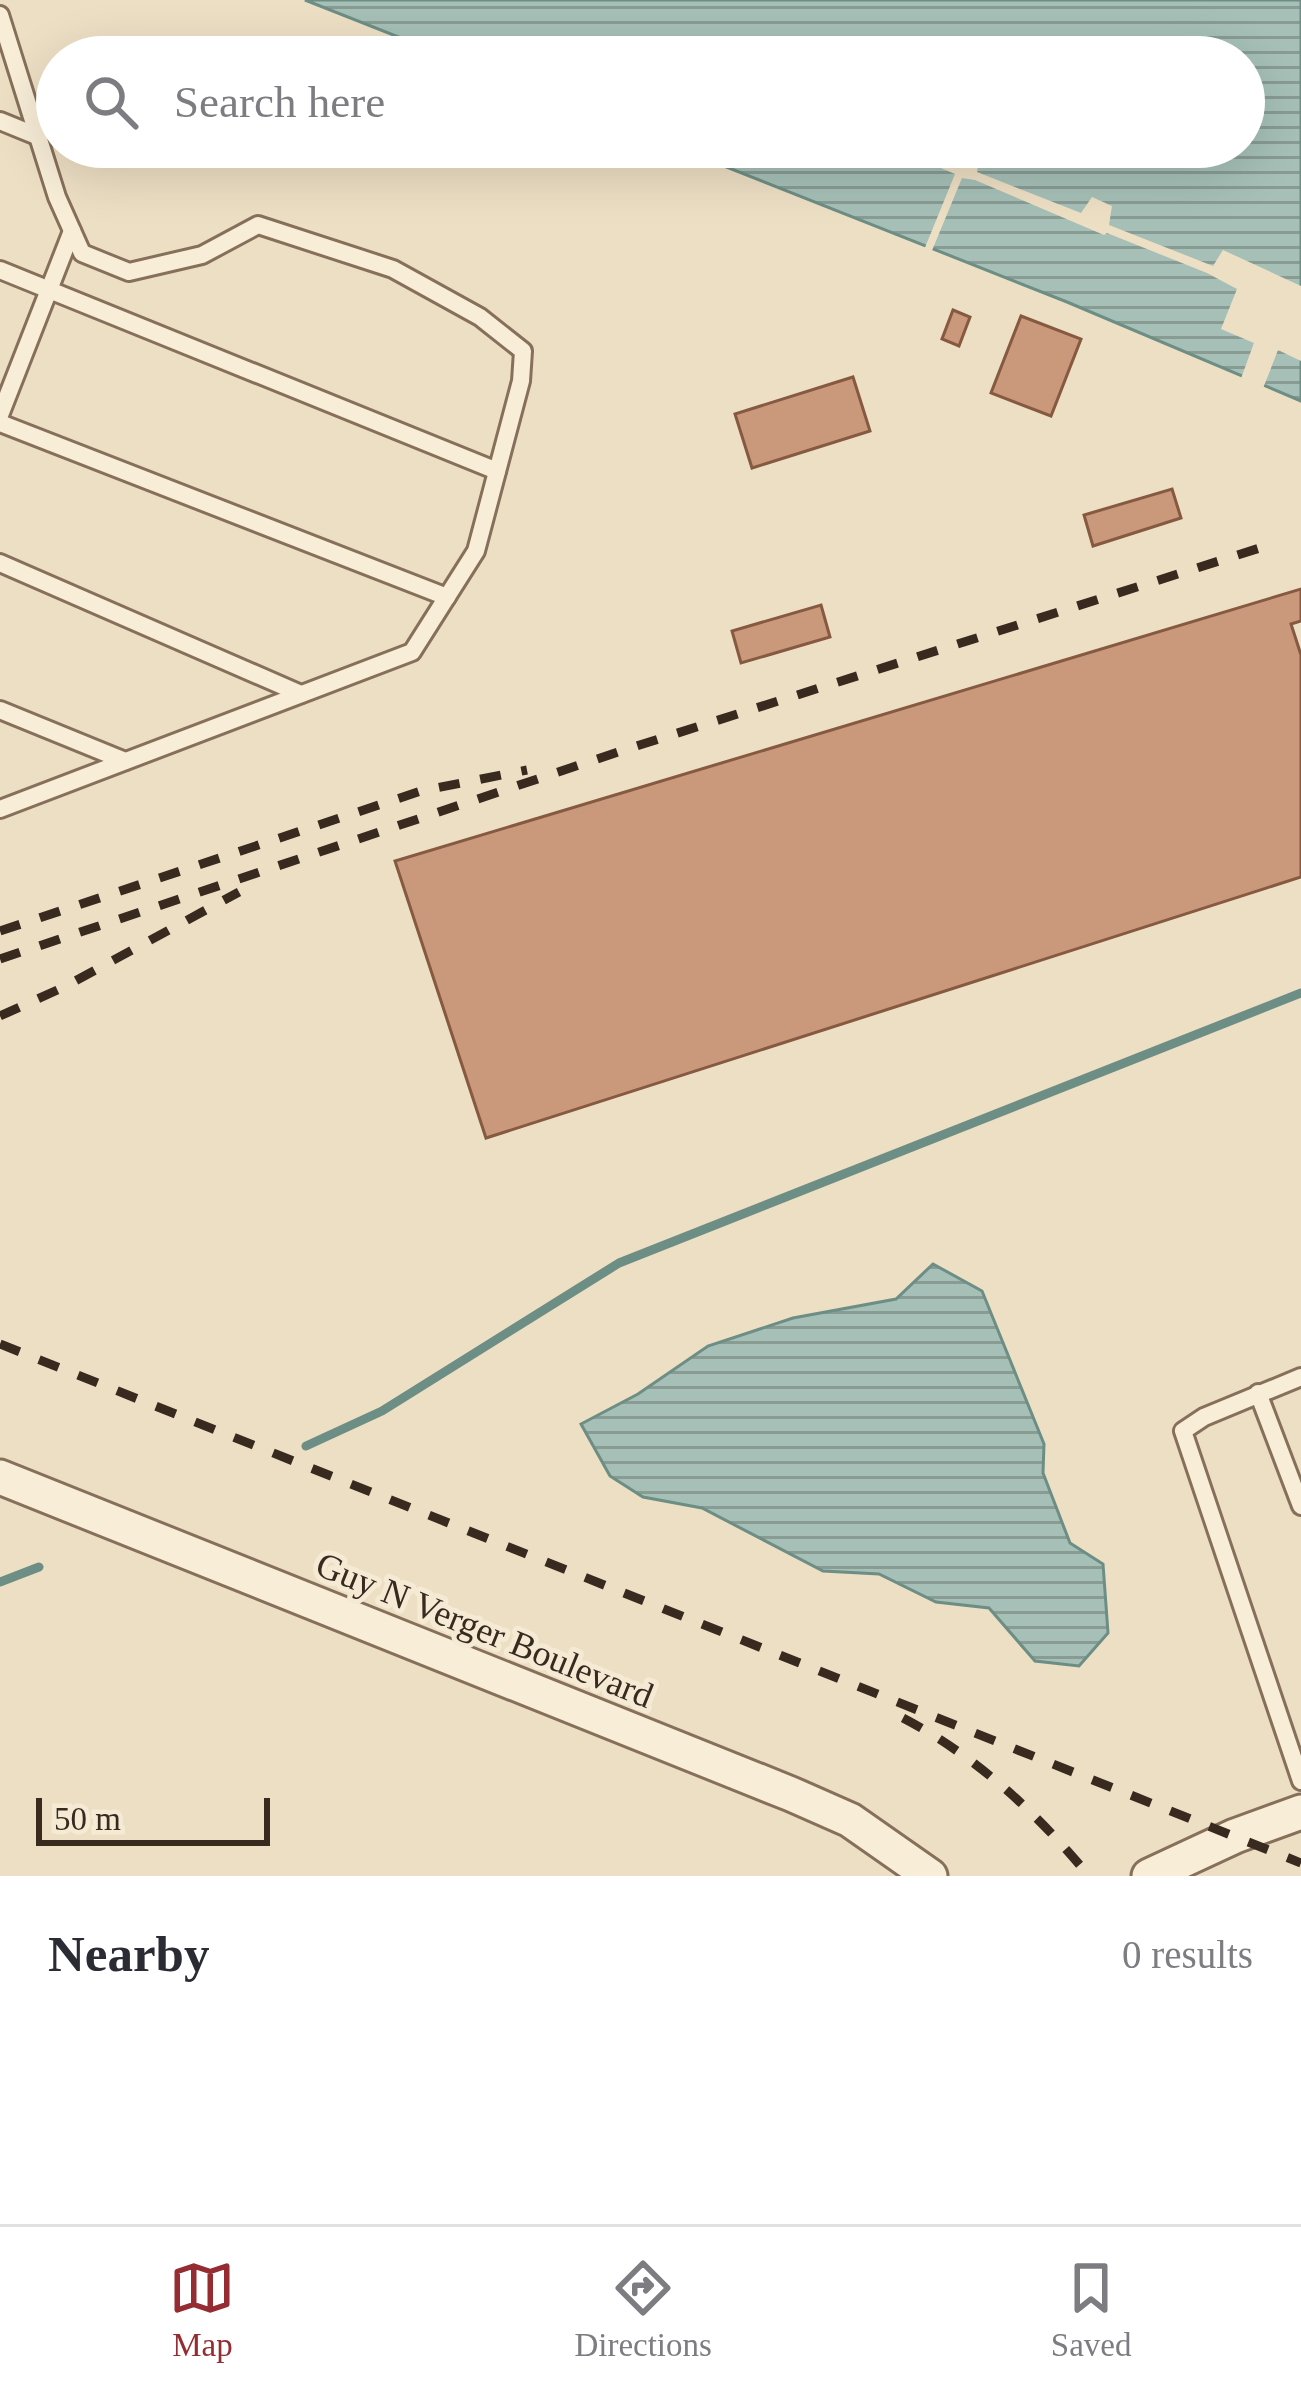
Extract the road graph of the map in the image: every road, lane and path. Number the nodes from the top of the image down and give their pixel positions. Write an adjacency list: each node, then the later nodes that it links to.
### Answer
1 (0, 15): 3 (lane)
2 (0, 121): 4 (lane)
3 (36, 130)
4 (36, 135)
5 (49, 168): 6 (lane)
6 (72, 231): 8 (lane); 10 (lane)
7 (0, 270): 8 (lane)
8 (50, 289): 9 (lane); 10 (lane)
9 (0, 419): 12 (lane)
10 (497, 471): 12 (lane)
11 (0, 563): 13 (lane)
12 (447, 597): 13 (lane)
13 (301, 694): 15 (lane)
14 (0, 710): 15 (lane)
15 (125, 761): 16 (lane)
16 (0, 809)
17 (1301, 1377): 18 (lane)
18 (1258, 1393): 20 (lane); 21 (lane)
19 (0, 1477): 24 (street, Guy N Verger Boulevard)
20 (1301, 1506)
21 (1297, 1749): 22 (lane)
22 (1301, 1781)
23 (1301, 1812): 25 (street)
24 (930, 1876)
25 (1149, 1876)

